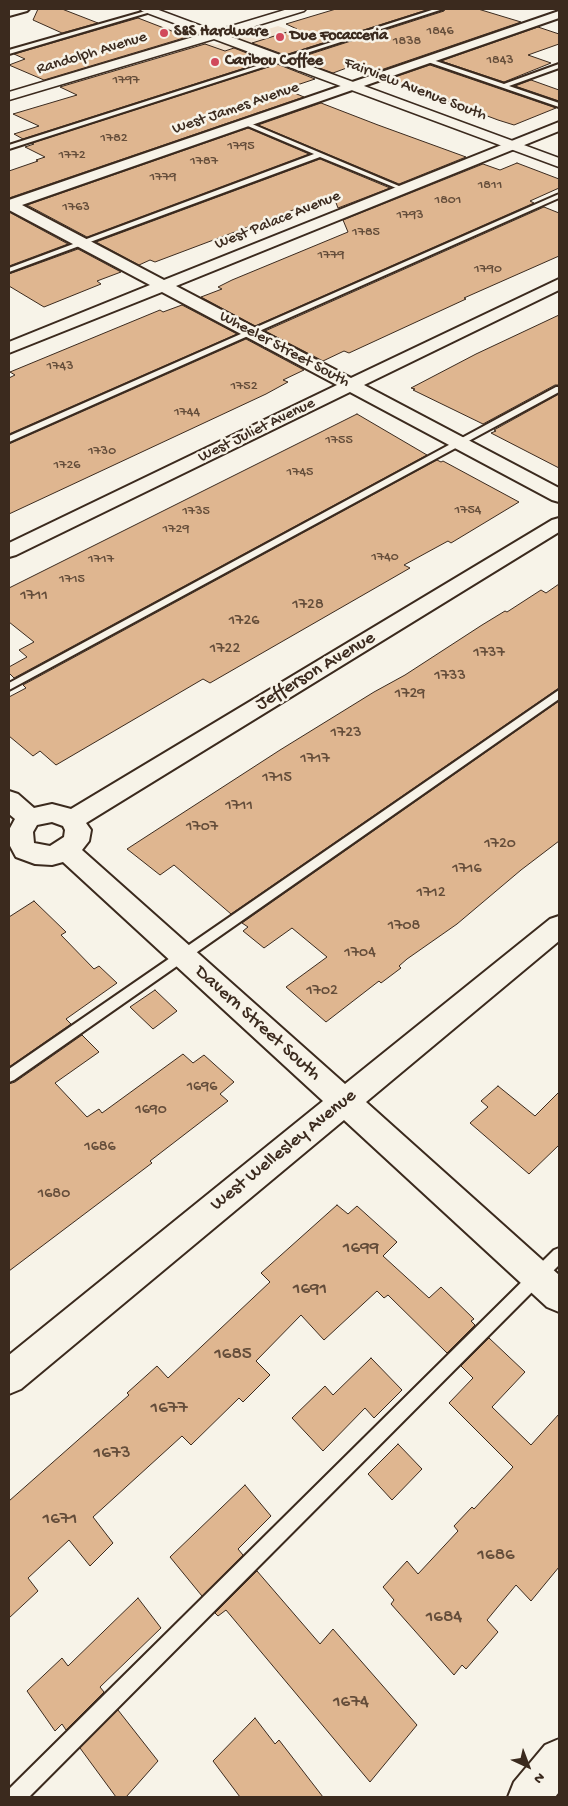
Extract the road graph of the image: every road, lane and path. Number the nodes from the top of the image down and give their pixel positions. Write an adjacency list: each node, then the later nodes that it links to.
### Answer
1 (23, 9): 5 (street)
2 (300, 9): 7 (street, Randolph Avenue)
3 (440, 9): 9 (lane)
4 (149, 10): 7 (street, Fairview Avenue South); 8 (lane)
5 (9, 13)
6 (559, 14): 10 (street, West James Avenue)
7 (215, 34): 9 (street, Fairview Avenue South); 14 (street, Randolph Avenue)
8 (9, 52)
9 (284, 60): 12 (street, Fairview Avenue South); 19 (lane)
10 (427, 60): 12 (street, West James Avenue); 13 (lane)
11 (559, 66): 13 (lane)
12 (353, 86): 16 (street, West James Avenue); 18 (street, Fairview Avenue South)
13 (504, 86): 15 (lane)
14 (9, 96)
15 (559, 105)
16 (245, 123): 20 (lane); 24 (street, West James Avenue)
17 (559, 126): 18 (street, West Palace Avenue)
18 (512, 145): 21 (street, Fairview Avenue South); 22 (street, West Palace Avenue)
19 (9, 147)
20 (318, 155): 22 (lane); 25 (lane)
21 (559, 163)
22 (403, 189): 28 (street, West Palace Avenue)
23 (559, 196): 29 (lane)
24 (9, 204): 25 (street, Wheeler Street South)
25 (81, 242): 26 (lane); 28 (street, Wheeler Street South)
26 (9, 270)
27 (559, 284): 31 (street, West Juliet Avenue)
28 (164, 286): 29 (street, Wheeler Street South); 30 (street, West Palace Avenue)
29 (252, 333): 31 (street, Wheeler Street South); 33 (lane)
30 (9, 348)
31 (351, 386): 34 (street, Wheeler Street South); 37 (street, West Juliet Avenue)
32 (559, 389): 34 (lane)
33 (9, 439)
34 (460, 443): 35 (street, Wheeler Street South); 38 (lane)
35 (559, 496)
36 (559, 524): 42 (street, Jefferson Avenue)
37 (9, 551)
38 (9, 687)
39 (559, 694): 46 (lane)
40 (9, 800): 41 (street)
41 (29, 818): 42 (street); 44 (street)
42 (72, 820): 43 (street)
43 (66, 850): 44 (street); 46 (street, Davern Street South)
44 (17, 855)
45 (559, 926): 48 (street, West Wellesley Avenue)
46 (181, 956): 47 (lane); 48 (street, Davern Street South)
47 (9, 1076)
48 (344, 1102): 50 (street, Davern Street South); 52 (street, West Wellesley Avenue)
49 (559, 1255): 50 (lane)
50 (538, 1277): 51 (street, Davern Street South); 54 (lane)
51 (559, 1296)
52 (9, 1377)
53 (559, 1759): 55 (street)
54 (14, 1797)
55 (529, 1797)

